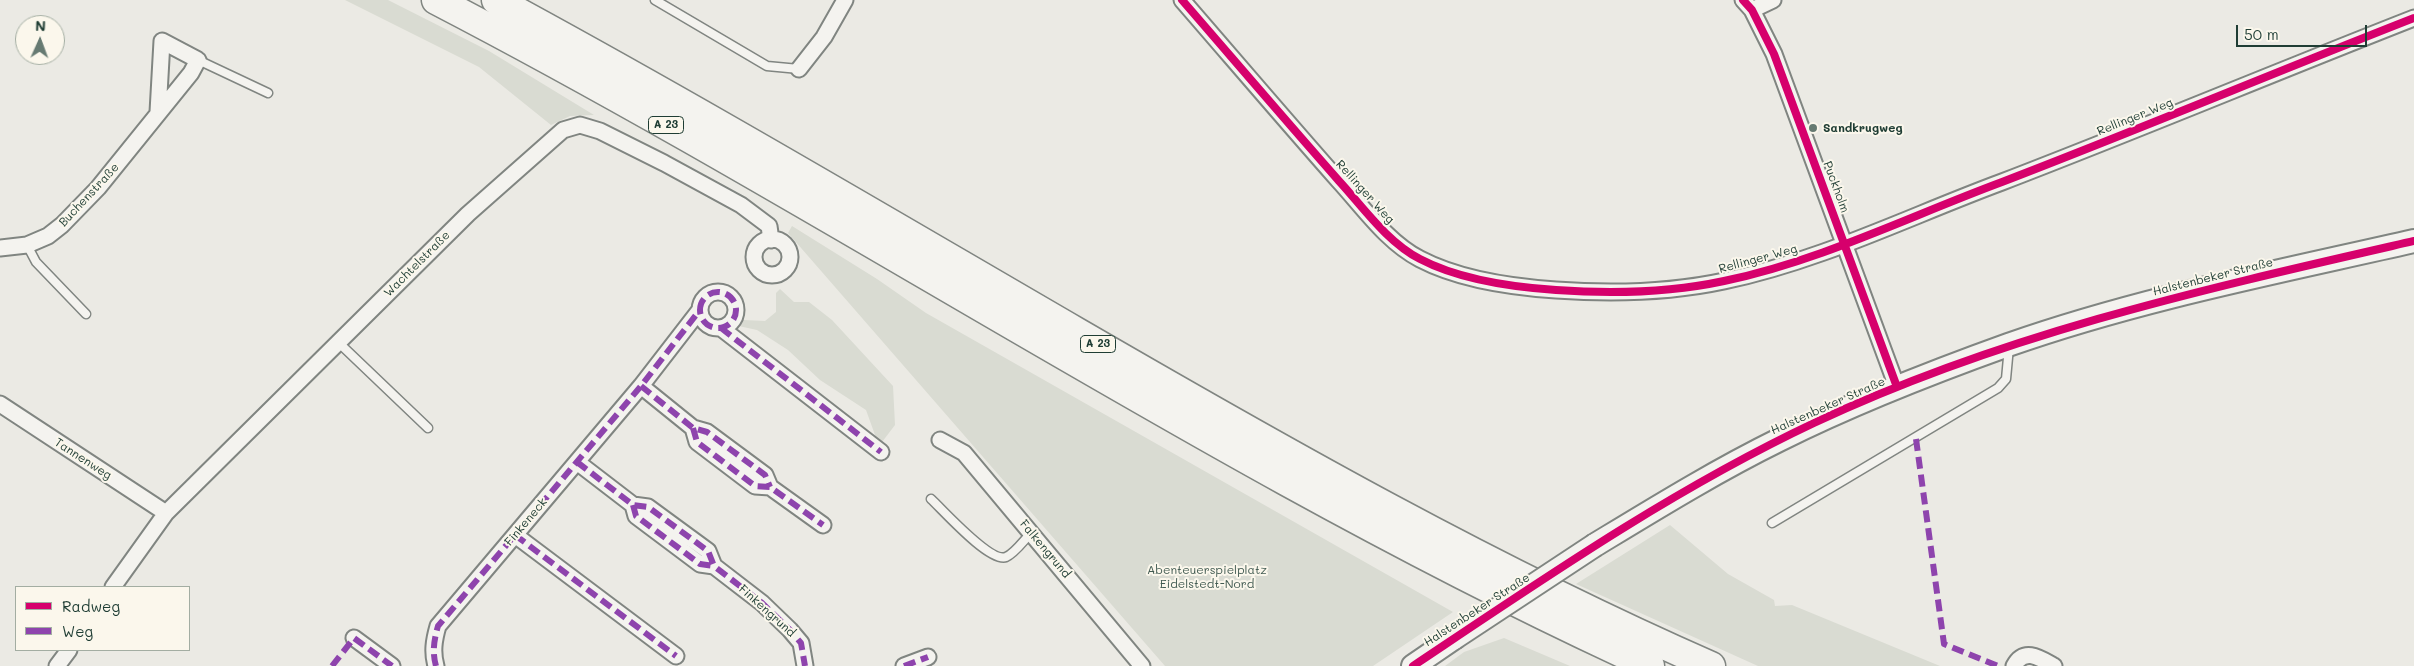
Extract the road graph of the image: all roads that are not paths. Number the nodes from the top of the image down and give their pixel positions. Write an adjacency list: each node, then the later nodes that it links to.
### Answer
1 (436, 0): 48 (highway, A 23)
2 (496, 0): 49 (highway, A 23)
3 (655, 0): 10 (lane)
4 (845, 0): 10 (street)
5 (1182, 0): 15 (street, Rellinger Weg)
6 (1773, 0): 7 (street)
7 (1748, 5): 15 (street, Puckholm)
8 (2414, 18): 15 (street, Rellinger Weg)
9 (198, 60): 11 (lane); 12 (street, Buchenstraße); 12 (street)
10 (798, 69)
11 (268, 93)
12 (158, 112): 16 (street, Buchenstraße)
13 (772, 240): 21 (street, Wachtelstraße)
14 (2414, 241): 22 (street, Halstenbeker Straße)
15 (1844, 244): 24 (street, Puckholm)
16 (27, 245): 17 (street, Buchenstraße); 19 (lane)
17 (0, 248)
18 (699, 311): 20 (street); 20 (street, Finkeneck); 23 (street, Finkeneck)
19 (86, 314)
20 (722, 328): 28 (street)
21 (339, 343): 26 (lane); 31 (street, Wachtelstraße)
22 (2009, 345): 24 (street, Halstenbeker Straße); 32 (lane)
23 (641, 386): 29 (street, Finkeneck); 33 (street)
24 (1897, 388): 47 (street, Halstenbeker Straße, bridge)
25 (0, 404): 31 (street, Tannenweg)
26 (428, 428)
27 (940, 440): 34 (street, Falkengrund)
28 (881, 452)
29 (577, 462): 35 (street, Finkeneck); 44 (street, Finkengrund)
30 (931, 498): 34 (lane)
31 (166, 513): 36 (street, Wachtelstraße)
32 (1772, 523)
33 (823, 525)
34 (1032, 533): 46 (street, Falkengrund)
35 (515, 535): 39 (street); 43 (street, Finkeneck)
36 (114, 586)
37 (354, 638): 42 (street)
38 (68, 651): 41 (street)
39 (676, 656)
40 (928, 657): 45 (street)
41 (57, 666)
42 (392, 666)
43 (436, 666)
44 (805, 666)
45 (904, 666)
46 (1142, 666)
47 (1413, 666)
48 (1650, 666)
49 (1712, 666)
50 (2014, 666): 51 (street)
51 (2054, 666)

